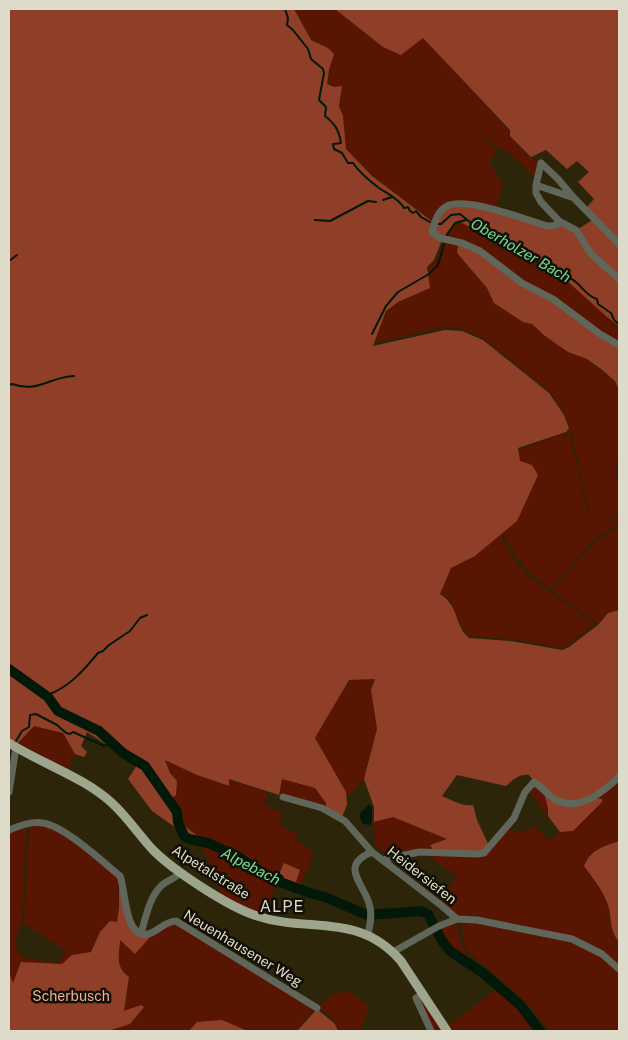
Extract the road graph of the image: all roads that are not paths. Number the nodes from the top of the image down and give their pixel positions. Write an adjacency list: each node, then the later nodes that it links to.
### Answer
1 (536, 185): 2 (street); 2 (street); 3 (street)
2 (573, 197): 4 (street)
3 (559, 222): 5 (street); 6 (street)
4 (619, 244)
5 (619, 279)
6 (619, 345)
7 (12, 746): 9 (street); 14 (main road, Alpetalstraße)
8 (619, 777): 13 (street)
9 (9, 792)
10 (283, 798): 12 (street, Heidersiefen)
11 (9, 830): 16 (street)
12 (372, 852): 13 (street, Heidersiefen); 17 (street, Heidersiefen)
13 (383, 860): 15 (street, Heidersiefen)
14 (180, 872): 16 (street); 17 (main road, Alpetalstraße)
15 (457, 918): 18 (street); 19 (street)
16 (141, 933): 21 (street, Neuenhausener Weg)
17 (368, 934): 18 (main road, Alpetalstraße)
18 (393, 952): 20 (main road, Alpetalstraße)
19 (619, 969)
20 (424, 994): 22 (street); 23 (main road, Alpetalstraße)
21 (317, 1008)
22 (430, 1031)
23 (447, 1031)

